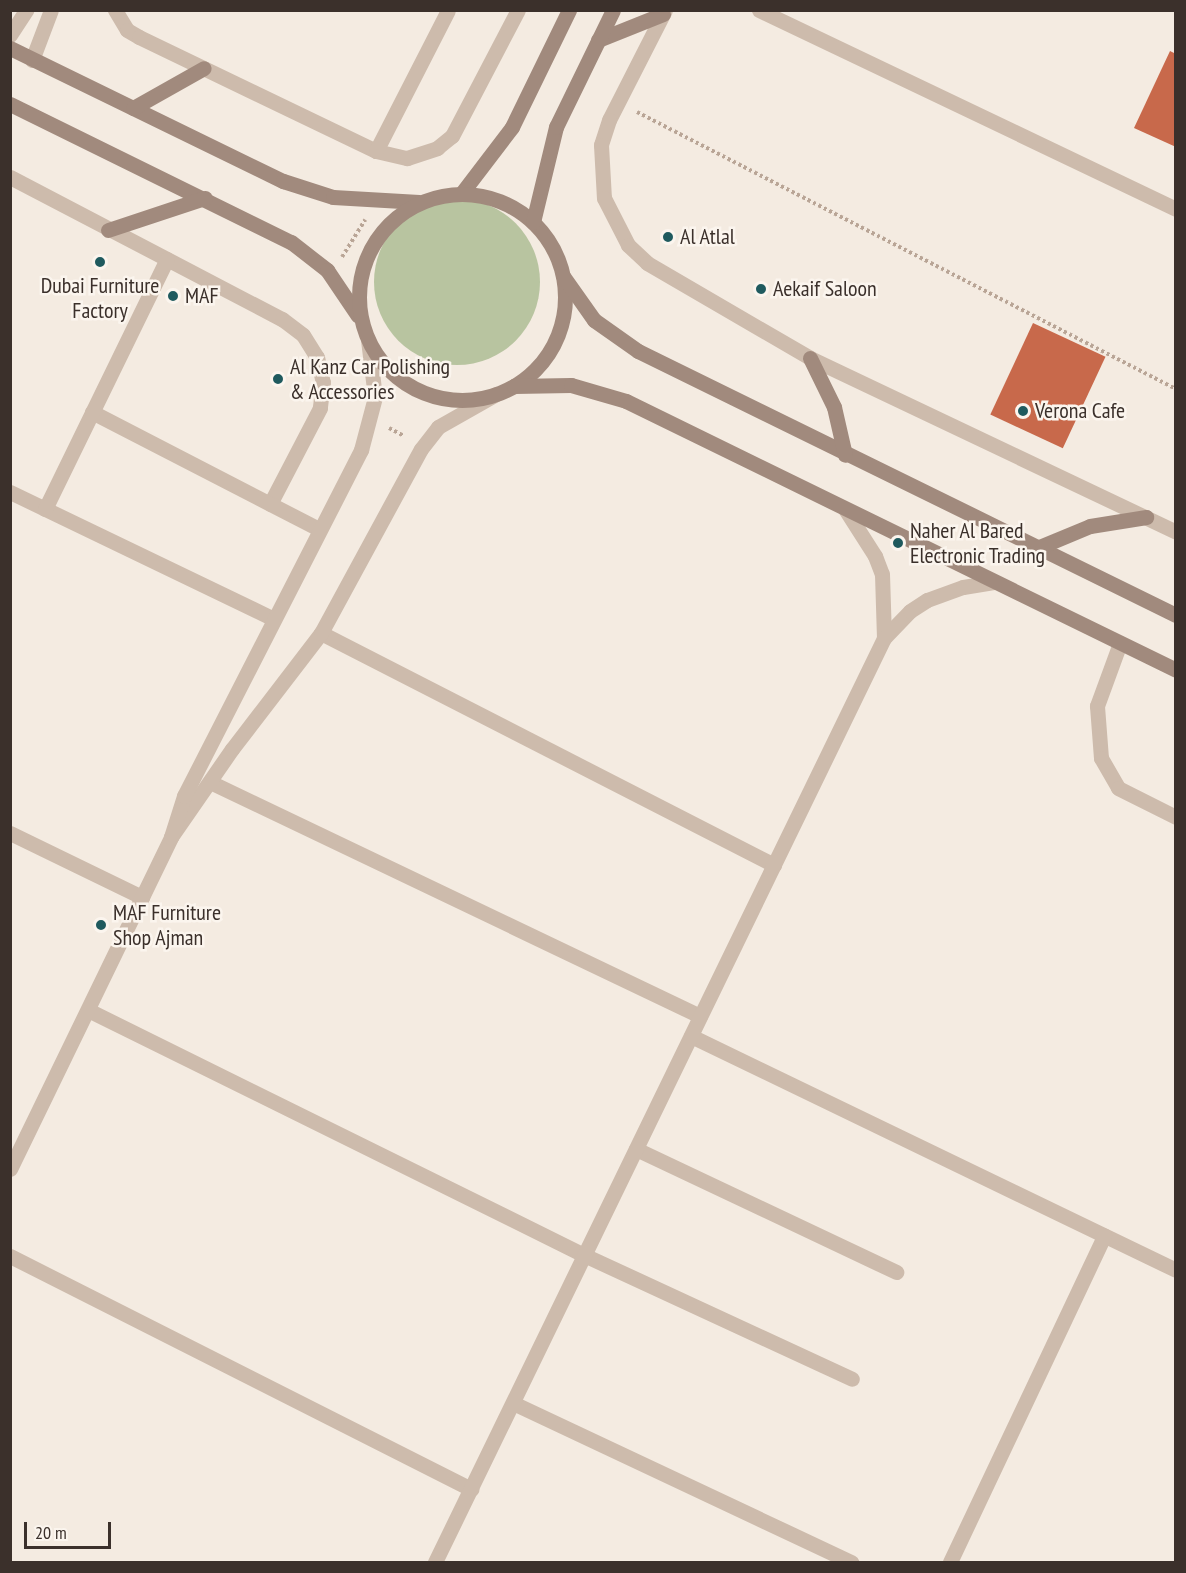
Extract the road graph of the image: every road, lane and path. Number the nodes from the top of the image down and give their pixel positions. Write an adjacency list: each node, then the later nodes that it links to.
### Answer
1 (26, 10): 10 (street)
2 (51, 10): 13 (street)
3 (115, 10): 14 (street)
4 (448, 10): 18 (street)
5 (518, 10): 18 (street)
6 (568, 10): 20 (street)
7 (613, 10): 11 (street)
8 (759, 10): 23 (street)
9 (664, 12): 11 (street); 15 (street)
10 (10, 35)
11 (598, 40): 25 (street)
12 (10, 48): 13 (street)
13 (32, 60): 17 (street)
14 (204, 68): 17 (street); 18 (street)
15 (618, 102): 32 (street); 34 (path)
16 (10, 104): 21 (street)
17 (133, 108): 22 (street)
18 (376, 151)
19 (10, 177): 26 (street)
20 (461, 194): 22 (street); 25 (street)
21 (205, 198): 26 (street); 27 (street)
22 (422, 202): 30 (street)
23 (1176, 209)
24 (353, 218): 27 (path)
25 (533, 222): 29 (street)
26 (108, 230): 28 (street)
27 (310, 255): 30 (street)
28 (167, 259): 36 (street); 41 (street)
29 (563, 276): 33 (street); 39 (street)
30 (361, 321): 31 (street)
31 (368, 340): 35 (street); 37 (street)
32 (810, 358): 39 (street); 44 (street)
33 (514, 386): 35 (street); 43 (street)
34 (1176, 389)
35 (496, 394): 38 (street)
36 (92, 412): 41 (street); 42 (street)
37 (370, 425): 38 (path); 45 (street)
38 (421, 449): 51 (street)
39 (846, 455): 47 (street)
40 (10, 492): 42 (street)
41 (270, 504): 45 (street)
42 (45, 509): 50 (street)
43 (845, 509): 48 (street); 52 (street)
44 (1146, 517): 46 (street); 47 (street)
45 (319, 529): 50 (street)
46 (1176, 532)
47 (1037, 548): 49 (street)
48 (994, 582): 52 (street); 53 (street)
49 (1176, 615)
50 (272, 618): 58 (street)
51 (321, 633): 55 (street); 59 (street)
52 (884, 638): 59 (street)
53 (1120, 643): 54 (street); 56 (street)
54 (1176, 670)
55 (210, 782): 58 (street); 62 (street)
56 (1176, 816)
57 (10, 833): 60 (street)
58 (171, 837): 60 (street)
59 (774, 865): 62 (street)
60 (142, 897): 61 (street)
61 (88, 1010): 65 (street); 67 (street)
62 (700, 1016): 63 (street)
63 (691, 1036): 64 (street); 66 (street)
64 (636, 1149): 67 (street); 70 (street)
65 (10, 1169)
66 (1104, 1236): 69 (street); 76 (street)
67 (584, 1255): 71 (street); 72 (street)
68 (10, 1256): 73 (street)
69 (1176, 1270)
70 (896, 1272)
71 (852, 1379)
72 (513, 1403): 73 (street); 75 (street)
73 (471, 1489): 74 (street)
74 (435, 1563)
75 (851, 1563)
76 (950, 1563)

